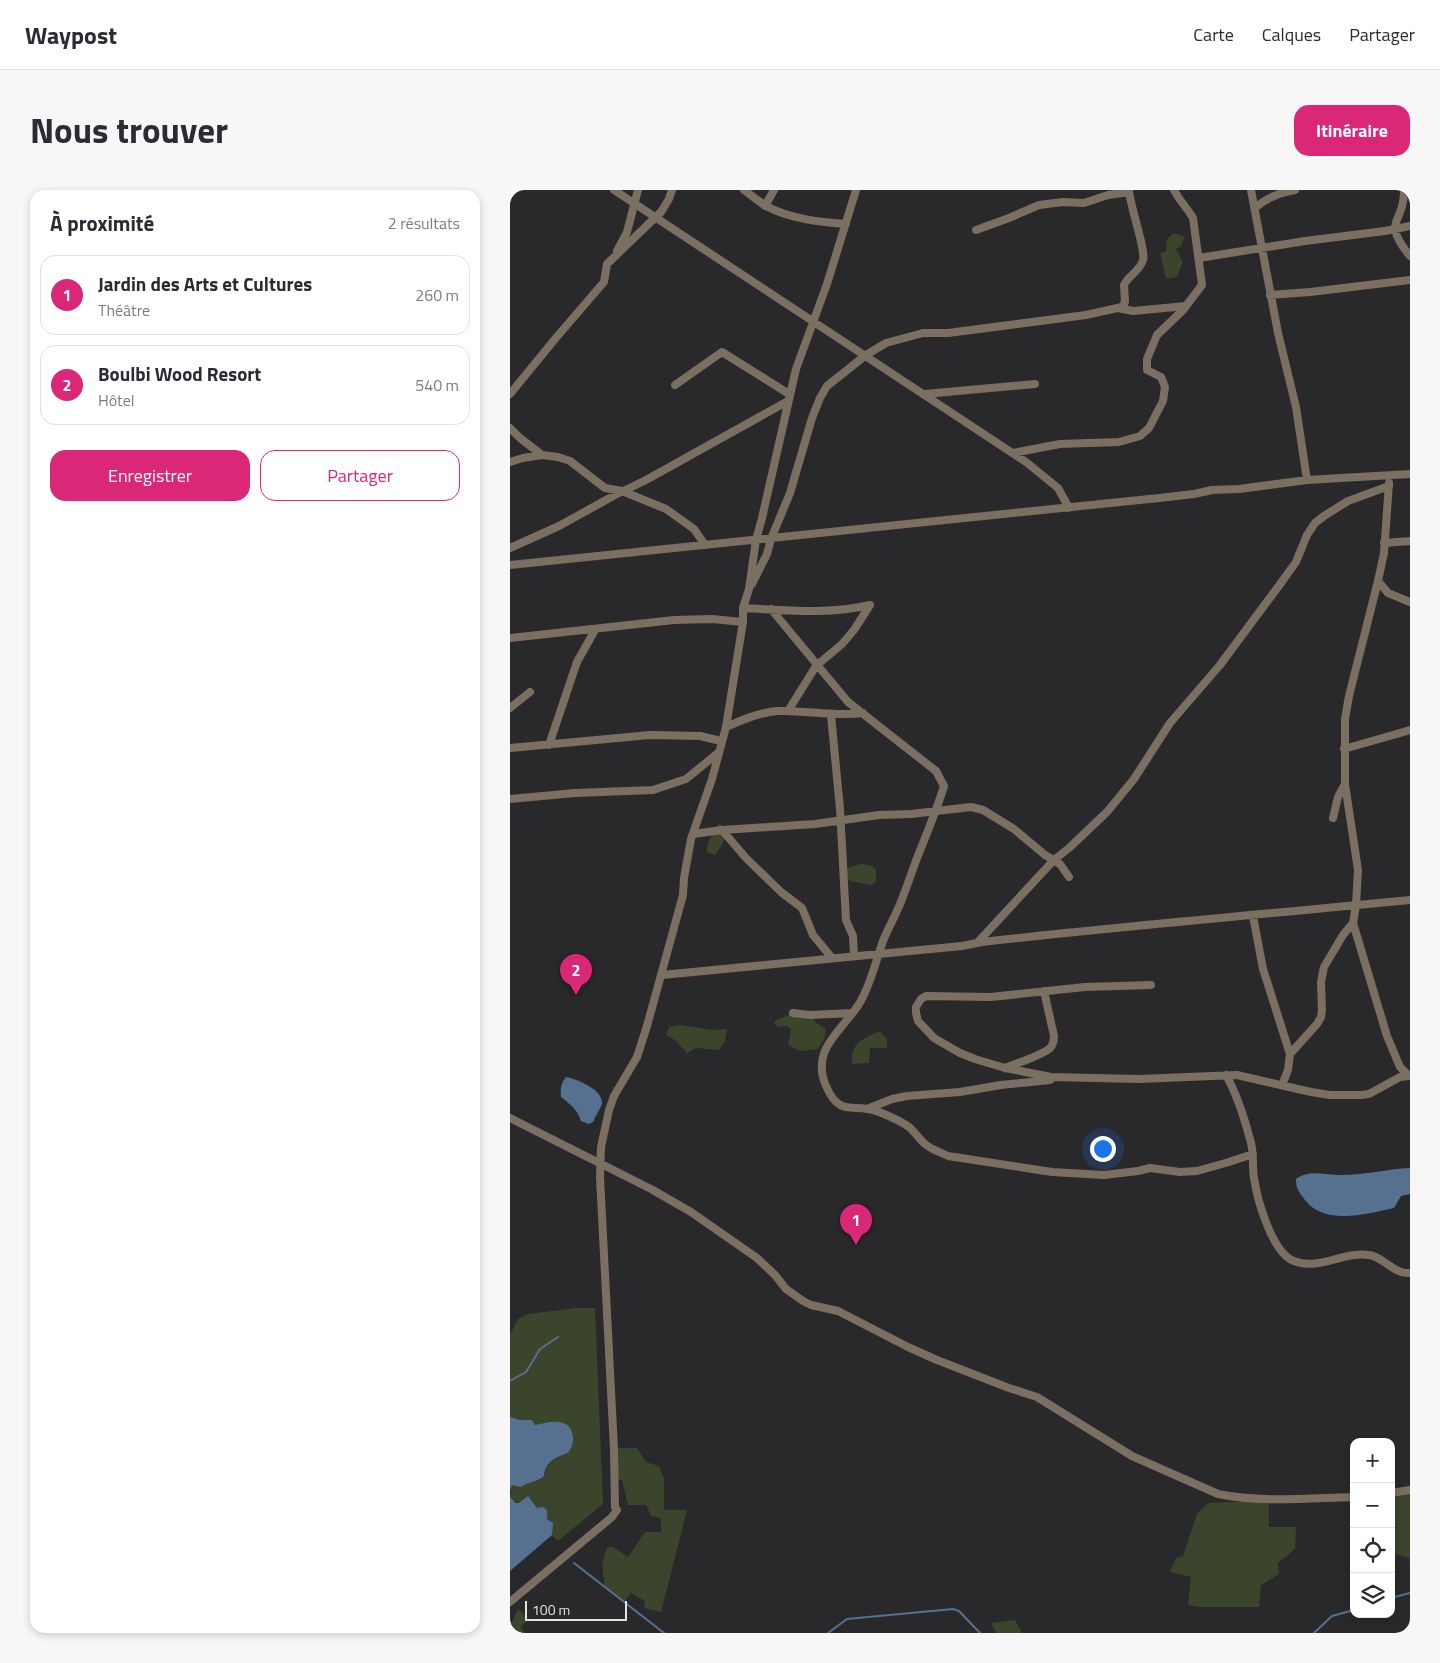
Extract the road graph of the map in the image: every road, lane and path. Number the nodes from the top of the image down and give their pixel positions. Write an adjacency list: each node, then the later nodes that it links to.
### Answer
1 (614, 190): 12 (street)
2 (638, 190): 12 (street)
3 (672, 190): 15 (street)
4 (744, 190): 13 (street)
5 (774, 190): 13 (street)
6 (856, 190): 16 (street)
7 (1174, 190): 23 (street)
8 (1251, 190): 14 (street)
9 (1295, 190): 14 (street)
10 (1404, 190): 18 (street)
11 (1129, 191): 19 (street); 27 (street)
12 (635, 204): 15 (street); 21 (street)
13 (766, 206): 16 (street)
14 (1254, 208): 20 (street)
15 (656, 217): 21 (street); 28 (street)
16 (846, 224): 28 (street)
17 (1410, 226): 18 (street)
18 (1394, 229): 20 (street); 22 (street)
19 (976, 230)
20 (1261, 248): 23 (street); 25 (street)
21 (614, 256): 32 (street)
22 (1410, 256)
23 (1199, 258): 26 (street)
24 (1410, 280): 25 (street)
25 (1270, 295): 41 (street)
26 (1186, 306): 27 (street); 36 (street)
27 (1118, 308): 29 (street)
28 (812, 321): 29 (street); 34 (street)
29 (866, 355): 33 (street); 45 (street)
30 (1035, 384): 33 (street)
31 (675, 385): 34 (street)
32 (510, 394)
33 (926, 394): 36 (street)
34 (788, 397): 43 (street); 46 (street)
35 (510, 428): 37 (street)
36 (1013, 453): 44 (street)
37 (542, 455): 38 (street); 43 (street)
38 (510, 462)
39 (1410, 474): 40 (street)
40 (1395, 476): 41 (street); 42 (street)
41 (1308, 480): 44 (street)
42 (1389, 486): 48 (street); 80 (street)
43 (622, 491): 49 (street); 50 (street)
44 (1069, 508): 45 (street)
45 (771, 539): 46 (street); 53 (street)
46 (756, 540): 49 (street); 53 (street)
47 (1410, 542): 48 (street)
48 (1384, 543): 52 (street)
49 (705, 545): 51 (street)
50 (510, 548)
51 (510, 565)
52 (1378, 581): 54 (street); 71 (street)
53 (749, 589): 55 (street)
54 (1410, 602)
55 (743, 608): 56 (street); 57 (street)
56 (771, 610): 60 (street); 60 (street)
57 (743, 622): 58 (street); 66 (street)
58 (595, 630): 59 (street); 69 (street)
59 (510, 638)
60 (816, 666): 63 (street); 64 (street)
61 (530, 692): 62 (street)
62 (510, 708)
63 (788, 711): 65 (street); 66 (street)
64 (863, 714): 65 (street); 75 (street)
65 (831, 715): 77 (street)
66 (726, 727): 68 (street)
67 (1410, 730): 71 (street)
68 (721, 741): 69 (street); 72 (street)
69 (549, 744): 70 (street)
70 (510, 748)
71 (1344, 749): 73 (street)
72 (718, 753): 74 (street); 79 (street)
73 (1344, 784): 76 (street); 83 (street)
74 (510, 799)
75 (936, 810): 77 (street); 80 (street); 87 (street)
76 (1333, 818)
77 (840, 820): 78 (street); 88 (street)
78 (722, 830): 79 (street); 89 (street)
79 (693, 834): 90 (street)
80 (1054, 860): 81 (street); 86 (street)
81 (1069, 877)
82 (1410, 900): 83 (street)
83 (1356, 905): 84 (street); 85 (street)
84 (1253, 916): 86 (street); 95 (street)
85 (1353, 923): 95 (street); 99 (street)
86 (977, 943): 87 (street)
87 (878, 954): 88 (street); 94 (street)
88 (854, 956): 89 (street)
89 (832, 958): 90 (street)
90 (662, 975): 103 (street)
91 (1151, 986): 92 (street)
92 (1044, 992): 96 (street); 96 (street)
93 (793, 1013): 94 (street)
94 (852, 1013): 100 (street)
95 (1290, 1054): 99 (street)
96 (1005, 1068): 98 (street)
97 (1226, 1075): 98 (street); 99 (street); 102 (street)
98 (1062, 1078): 100 (street)
99 (1282, 1085)
100 (867, 1108): 102 (street)
101 (510, 1118): 103 (street)
102 (1253, 1154): 104 (street)
103 (600, 1164): 107 (street); 108 (street)
104 (1410, 1273)
105 (1410, 1490): 106 (street)
106 (1395, 1492)
107 (1350, 1496)
108 (510, 1602)

